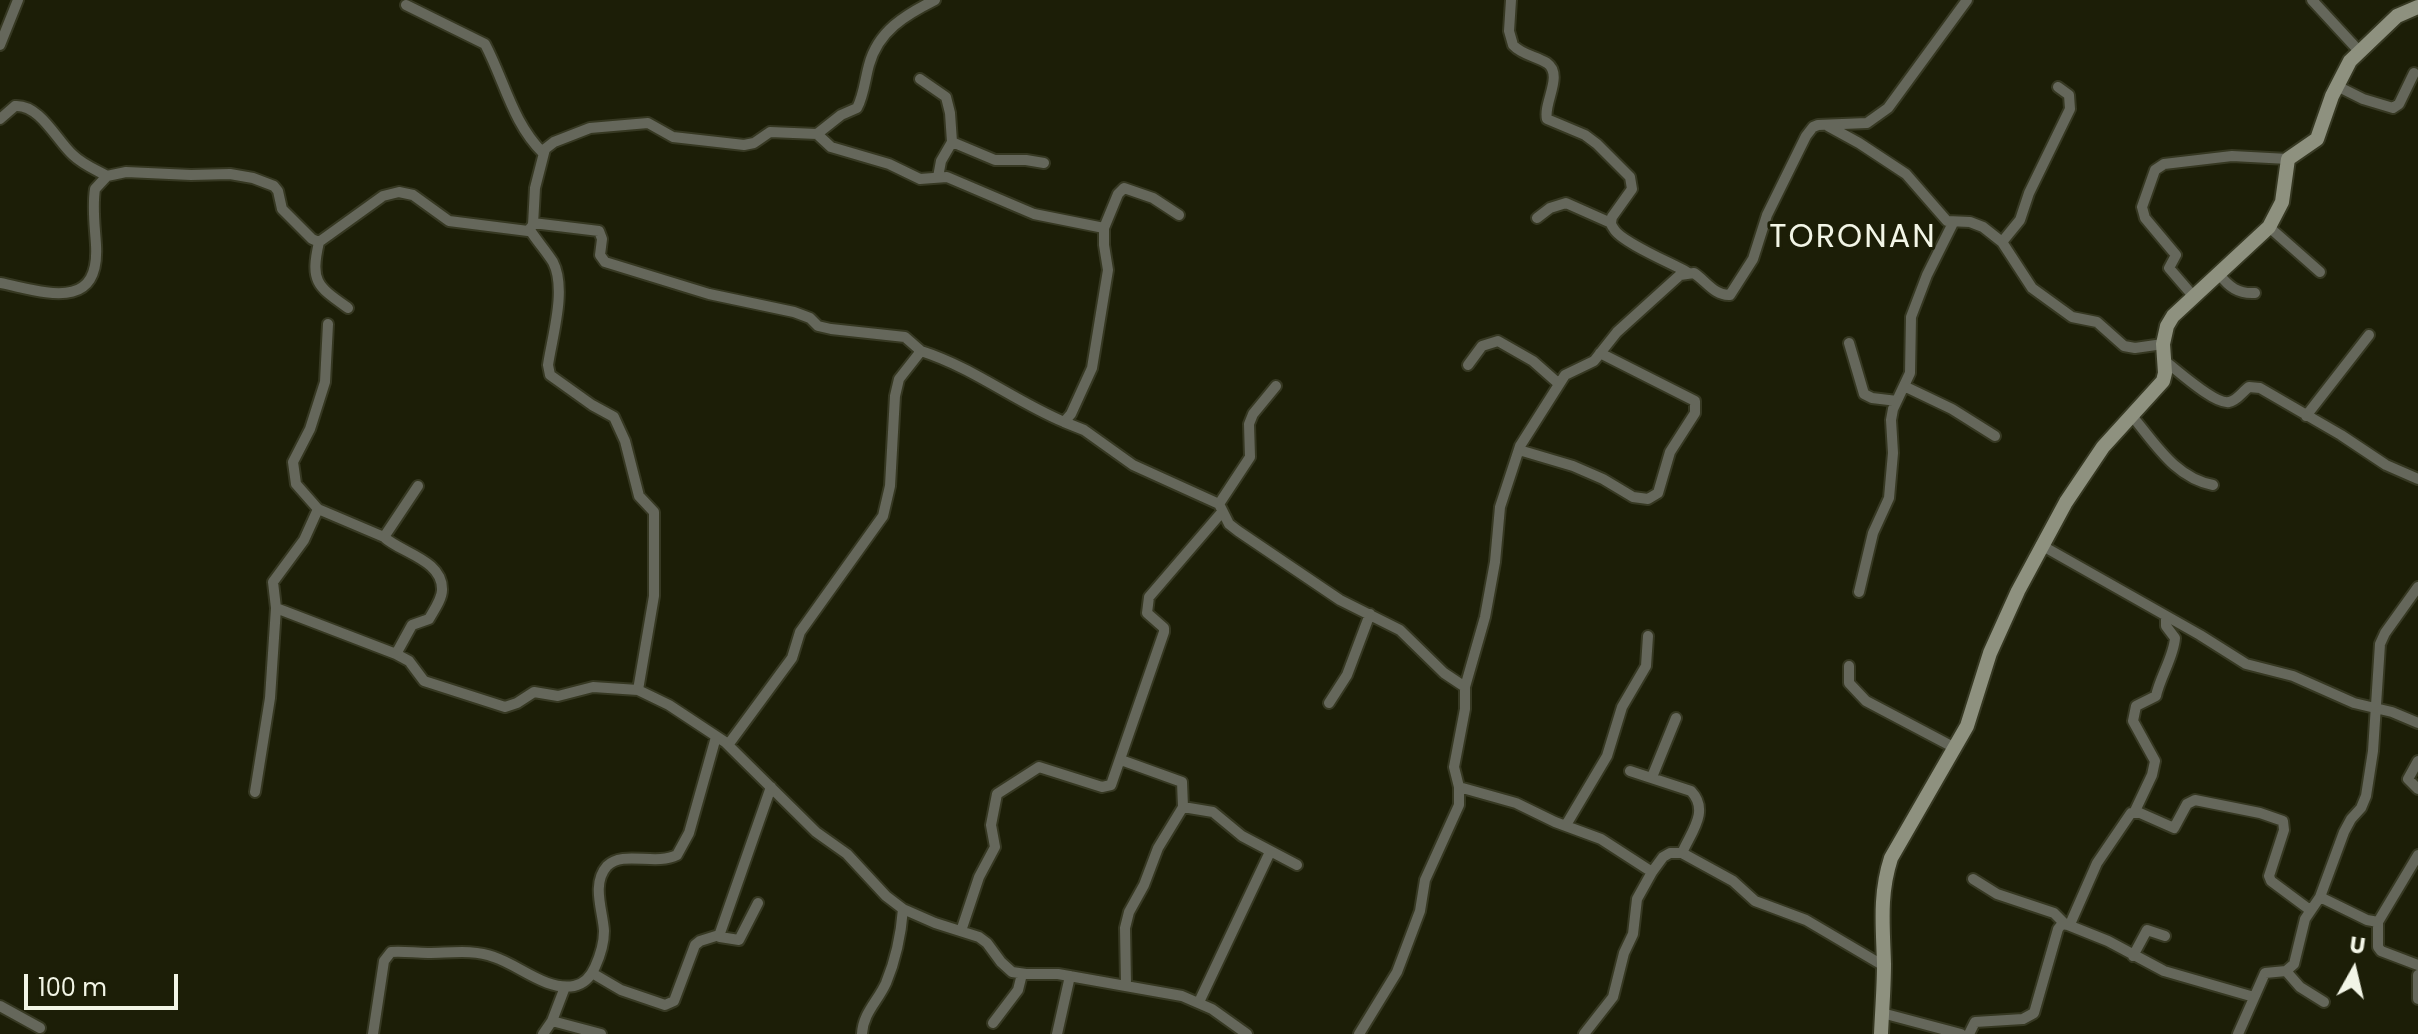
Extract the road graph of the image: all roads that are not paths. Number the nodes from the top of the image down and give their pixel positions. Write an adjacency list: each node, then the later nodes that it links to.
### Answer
1 (18, 0): 8 (street)
2 (935, 0): 16 (street)
3 (1511, 0): 25 (street)
4 (1967, 0): 15 (street)
5 (2312, 0): 9 (street)
6 (406, 5): 18 (street)
7 (2418, 7): 9 (street)
8 (0, 45)
9 (2359, 51): 12 (street)
10 (2414, 73): 12 (street)
11 (920, 79): 17 (street)
12 (2337, 86): 19 (street)
13 (2058, 87): 31 (street)
14 (0, 119): 21 (street)
15 (1825, 125): 26 (street); 32 (street)
16 (817, 134): 18 (street); 22 (street)
17 (952, 142): 20 (street); 22 (street)
18 (543, 153): 27 (street)
19 (2288, 159): 28 (street); 37 (street)
20 (1044, 163)
21 (107, 176): 30 (street); 35 (street)
22 (938, 177): 29 (street)
23 (1179, 215): 29 (street)
24 (1537, 218): 25 (street)
25 (1611, 223): 32 (street)
26 (1953, 223): 31 (street); 49 (street)
27 (532, 226): 30 (street); 43 (street); 72 (street)
28 (2269, 227): 33 (street); 34 (street)
29 (1104, 228): 53 (street)
30 (319, 242): 38 (street)
31 (2002, 242): 42 (street)
32 (1687, 272): 44 (street)
33 (2320, 272)
34 (2219, 274): 36 (street); 37 (street)
35 (0, 283)
36 (2255, 293)
37 (2194, 297): 42 (street)
38 (348, 308)
39 (328, 324): 60 (street)
40 (2369, 335): 52 (street)
41 (1849, 343): 50 (street)
42 (2163, 344): 45 (street)
43 (921, 351): 53 (street); 78 (street)
44 (1600, 353): 47 (street); 55 (street)
45 (2165, 361): 51 (street); 52 (street)
46 (1468, 365): 47 (street)
47 (1559, 384): 55 (street)
48 (1276, 386): 59 (street)
49 (1906, 387): 50 (street); 54 (street)
50 (1897, 401): 64 (street)
51 (2132, 416): 57 (street); 62 (street)
52 (2306, 416): 56 (street)
53 (1064, 422): 59 (street)
54 (1995, 436)
55 (1519, 450): 71 (street)
56 (2418, 479)
57 (2213, 485)
58 (418, 486): 61 (street)
59 (1220, 508): 66 (street); 80 (street)
60 (318, 509): 61 (street); 65 (street)
61 (384, 537): 69 (street)
62 (2041, 545): 67 (street); 79 (street)
63 (2418, 587): 74 (street)
64 (1859, 592)
65 (276, 608): 69 (street); 87 (street)
66 (1370, 614): 71 (street); 73 (street)
67 (2166, 616): 74 (street); 89 (street)
68 (1648, 636): 90 (street)
69 (396, 654): 72 (street)
70 (1849, 666): 79 (street)
71 (1465, 687): 85 (street)
72 (638, 690): 77 (street)
73 (1329, 703)
74 (2375, 708): 76 (street); 97 (street)
75 (1676, 718): 83 (street)
76 (2418, 723)
77 (716, 737): 78 (street); 110 (street)
78 (728, 745): 84 (street)
79 (1955, 748): 108 (street)
80 (1121, 760): 88 (street); 103 (street)
81 (2418, 761): 86 (street)
82 (1630, 771): 83 (street)
83 (1652, 777): 92 (street)
84 (771, 787): 99 (street); 104 (street)
85 (1459, 787): 90 (street); 131 (street)
86 (2418, 789)
87 (255, 792)
88 (1183, 807): 91 (street); 114 (street)
89 (2134, 813): 100 (street); 102 (street)
90 (1566, 825): 95 (street)
91 (1270, 852): 94 (street); 118 (street)
92 (1682, 853): 95 (street); 108 (street)
93 (2418, 855): 101 (street)
94 (1297, 865)
95 (1652, 872): 132 (street)
96 (1973, 879): 102 (street)
97 (2320, 897): 100 (street); 101 (street)
98 (758, 903): 104 (street)
99 (903, 909): 103 (street); 128 (street)
100 (2310, 910): 109 (street)
101 (2378, 922): 107 (street)
102 (2067, 925): 106 (street); 135 (street)
103 (961, 931): 111 (street)
104 (719, 935): 110 (street)
105 (2165, 936): 106 (street)
106 (2133, 956): 116 (street)
107 (2418, 965)
108 (1884, 966): 121 (street)
109 (2286, 971): 116 (street); 119 (street)
110 (592, 973): 115 (street)
111 (1022, 974): 113 (street); 123 (street)
112 (2418, 975): 117 (street)
113 (1070, 976): 114 (street); 129 (street)
114 (1126, 984): 118 (street)
115 (565, 987): 122 (street); 125 (street)
116 (2254, 997): 136 (street)
117 (2418, 999)
118 (1199, 1002): 130 (street)
119 (2324, 1002)
120 (0, 1006): 124 (street)
121 (1882, 1013): 133 (street); 134 (street)
122 (552, 1021): 126 (street); 127 (street)
123 (993, 1023)
124 (40, 1028)
125 (373, 1034)
126 (543, 1034)
127 (601, 1034)
128 (862, 1034)
129 (1057, 1034)
130 (1247, 1034)
131 (1359, 1034)
132 (1584, 1034)
133 (1881, 1034)
134 (1961, 1034)
135 (1969, 1034)
136 (2238, 1034)

